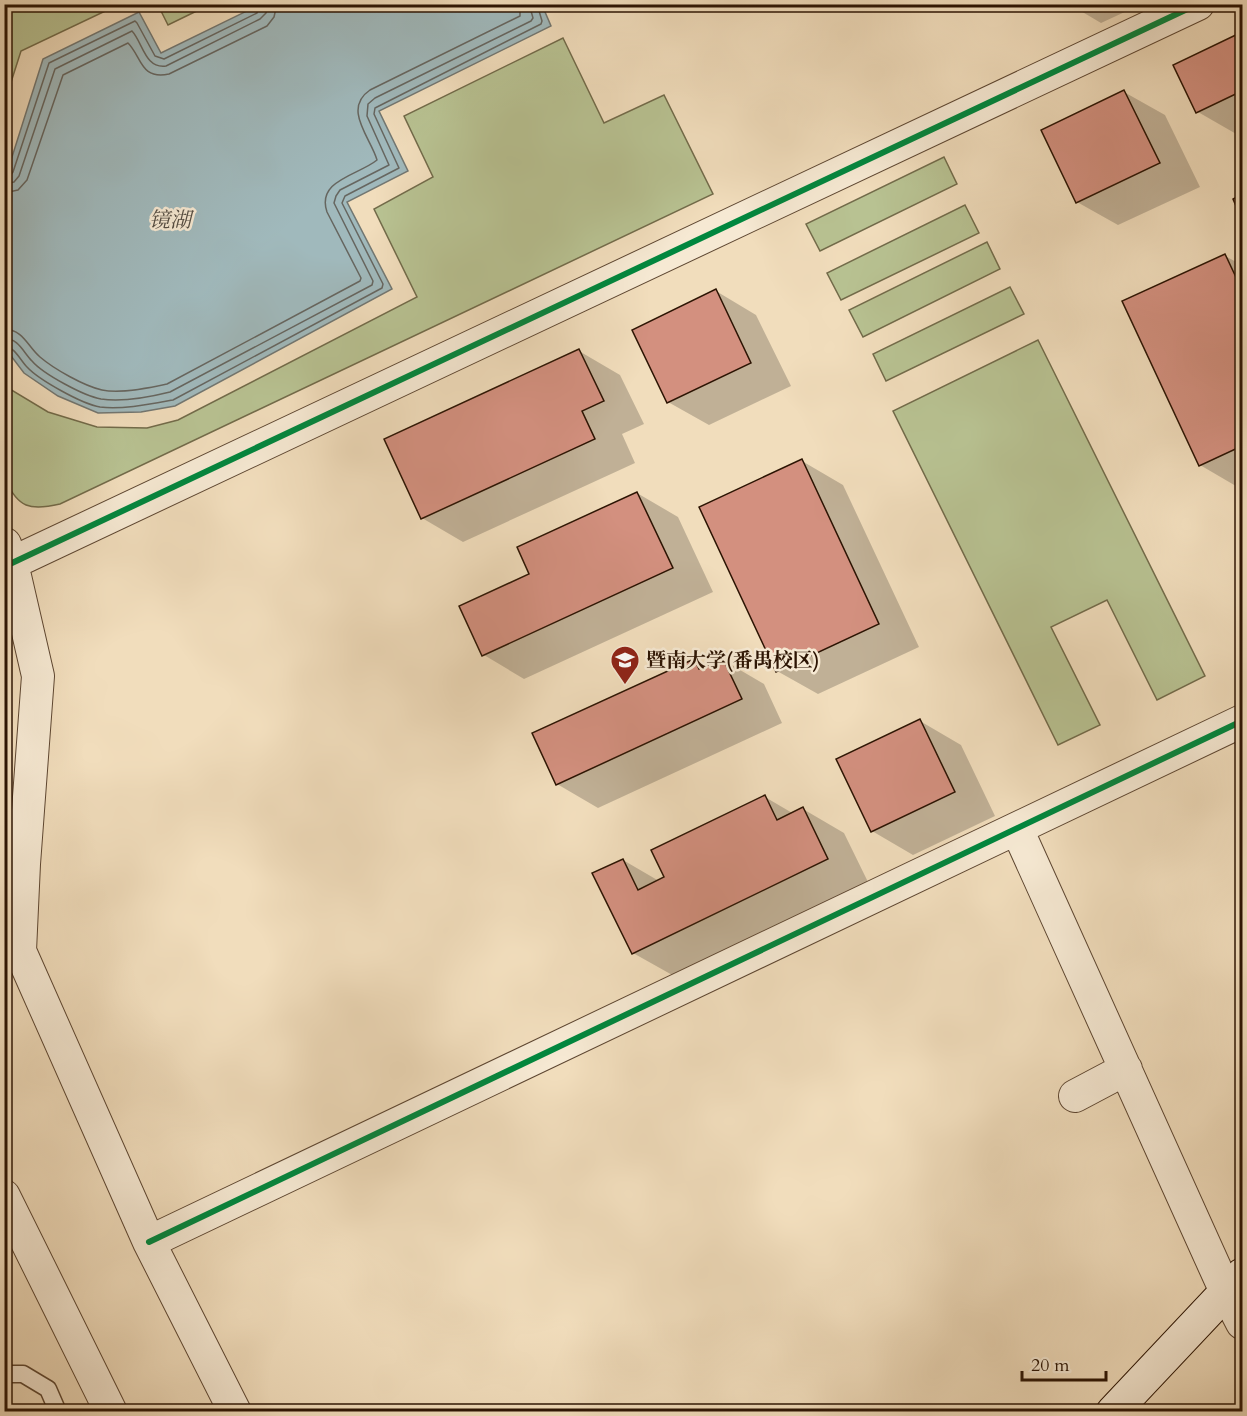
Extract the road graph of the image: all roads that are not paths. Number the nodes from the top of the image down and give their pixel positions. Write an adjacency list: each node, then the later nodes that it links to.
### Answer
1 (1198, 4): 2 (street)
2 (8, 553): 8 (street)
3 (1242, 721): 4 (street)
4 (1017, 829): 5 (street); 8 (street)
5 (1126, 1069): 6 (street); 9 (street)
6 (1075, 1095)
7 (4, 1196): 13 (street)
8 (149, 1242): 14 (street)
9 (1234, 1283): 10 (street); 15 (main road)
10 (1242, 1323)
11 (4, 1374): 12 (lane)
12 (58, 1412)
13 (111, 1412)
14 (235, 1412)
15 (1113, 1412)

